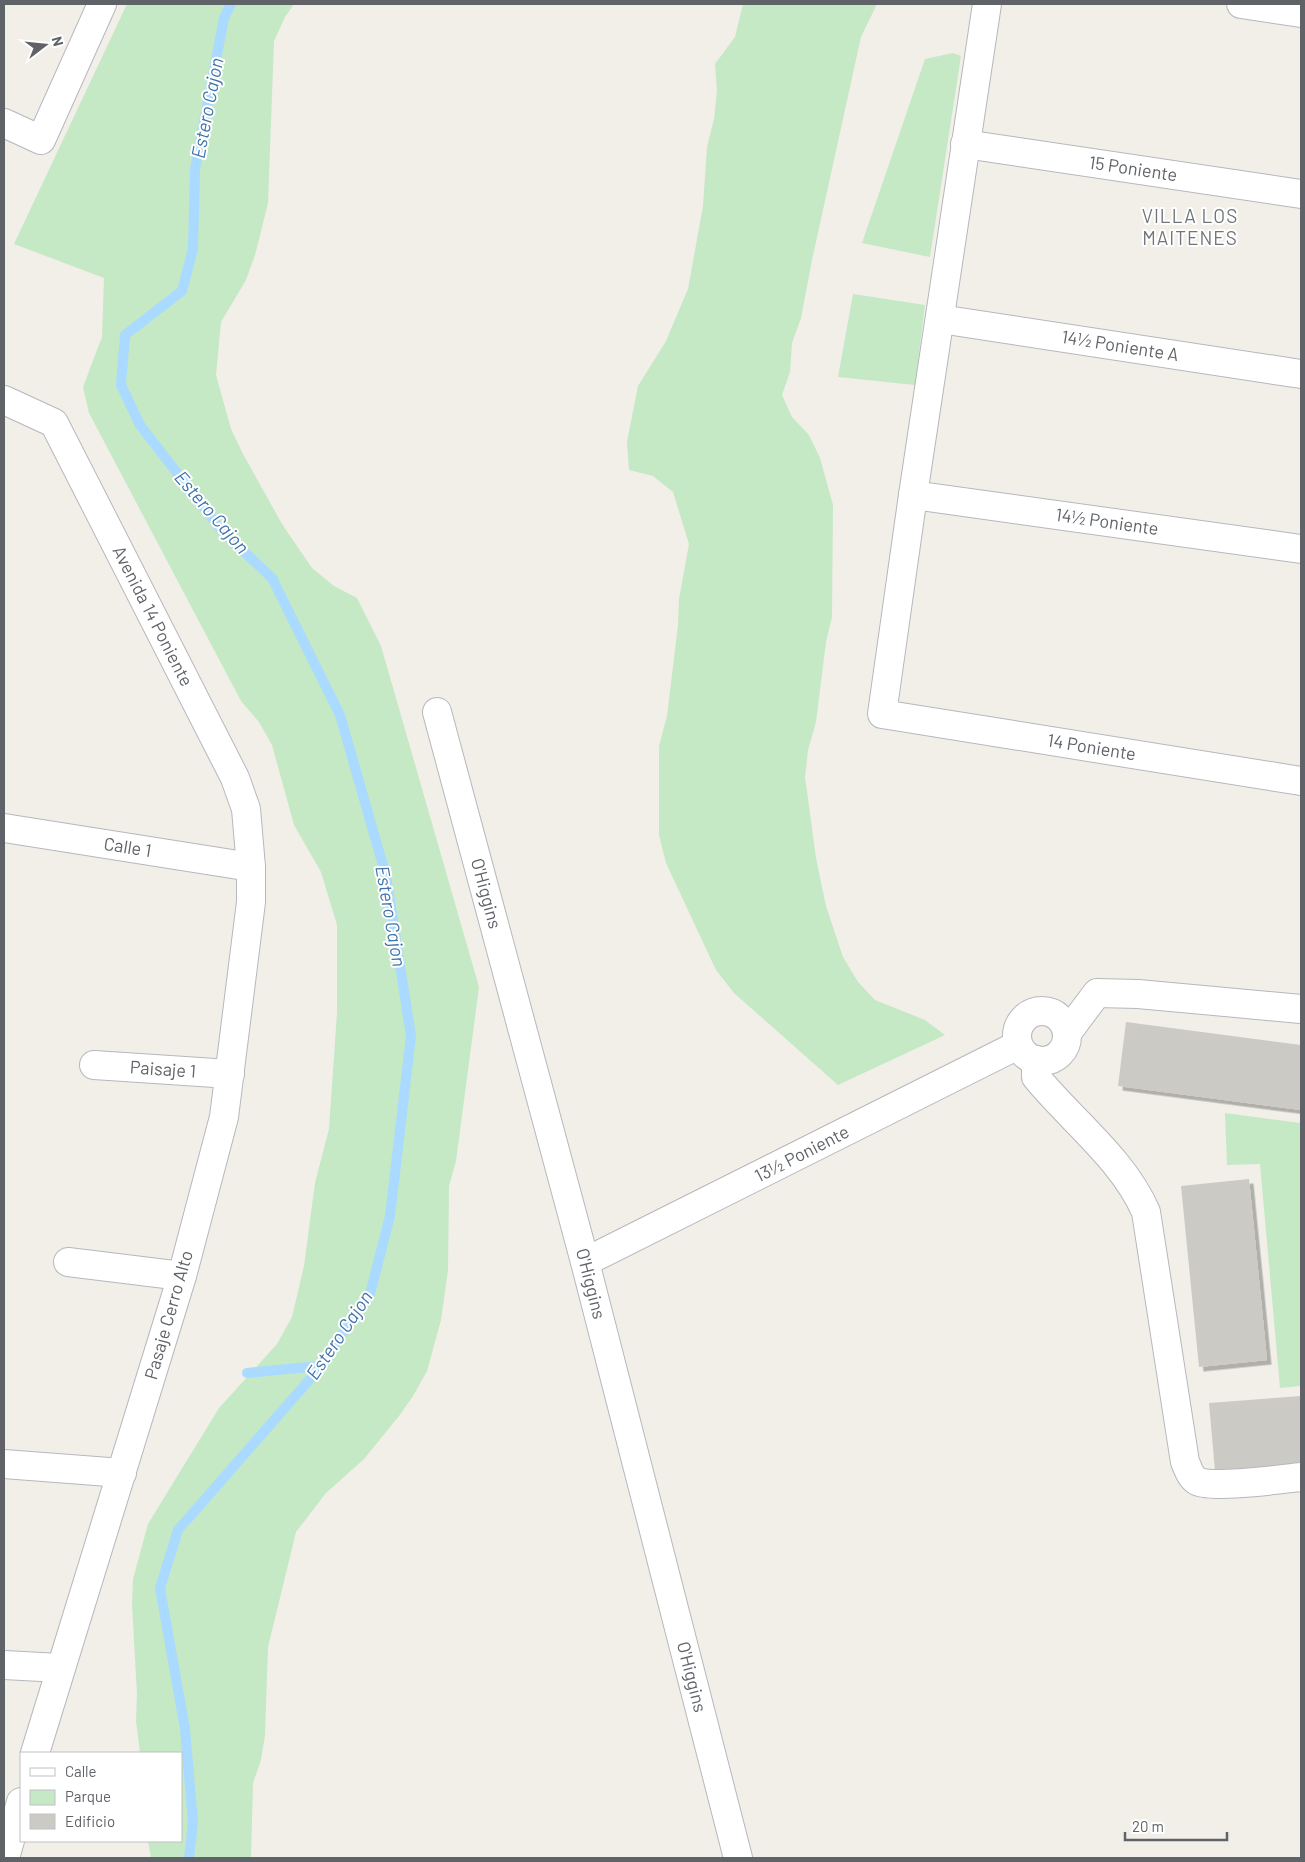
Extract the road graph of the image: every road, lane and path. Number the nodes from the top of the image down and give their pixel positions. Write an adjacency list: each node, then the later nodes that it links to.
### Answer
1 (102, 4): 5 (street)
2 (987, 4): 6 (street)
3 (1242, 4): 4 (street)
4 (1301, 13)
5 (4, 123)
6 (965, 144): 7 (street, 15 Poniente); 8 (street)
7 (1301, 194)
8 (940, 318): 9 (street, 14½ Poniente A); 11 (street)
9 (1301, 374)
10 (4, 400): 16 (street, Avenida 14 Poniente)
11 (912, 495): 12 (street, 14½ Poniente); 14 (street, 14 Poniente)
12 (1301, 549)
13 (436, 712): 23 (street, O'Higgins)
14 (1301, 781)
15 (4, 828): 16 (street, Calle 1)
16 (251, 867): 21 (street, Pasaje Cerro Alto)
17 (1301, 1009): 18 (street)
18 (1067, 1033): 19 (street, 13½ Poniente); 19 (street)
19 (1027, 1053): 23 (street, 13½ Poniente); 27 (street)
20 (94, 1065): 21 (street, Paisaje 1)
21 (230, 1074): 24 (street, Pasaje Cerro Alto)
22 (68, 1262): 24 (street)
23 (585, 1262): 33 (street, O'Higgins)
24 (182, 1276): 26 (street, Pasaje Cerro Alto)
25 (4, 1464): 26 (street)
26 (122, 1473): 29 (street, Pasaje Cerro Alto)
27 (1301, 1478)
28 (4, 1665): 29 (street)
29 (60, 1668): 30 (street, Pasaje Cerro Alto)
30 (35, 1752)
31 (20, 1806): 32 (street)
32 (5, 1858)
33 (738, 1858)

